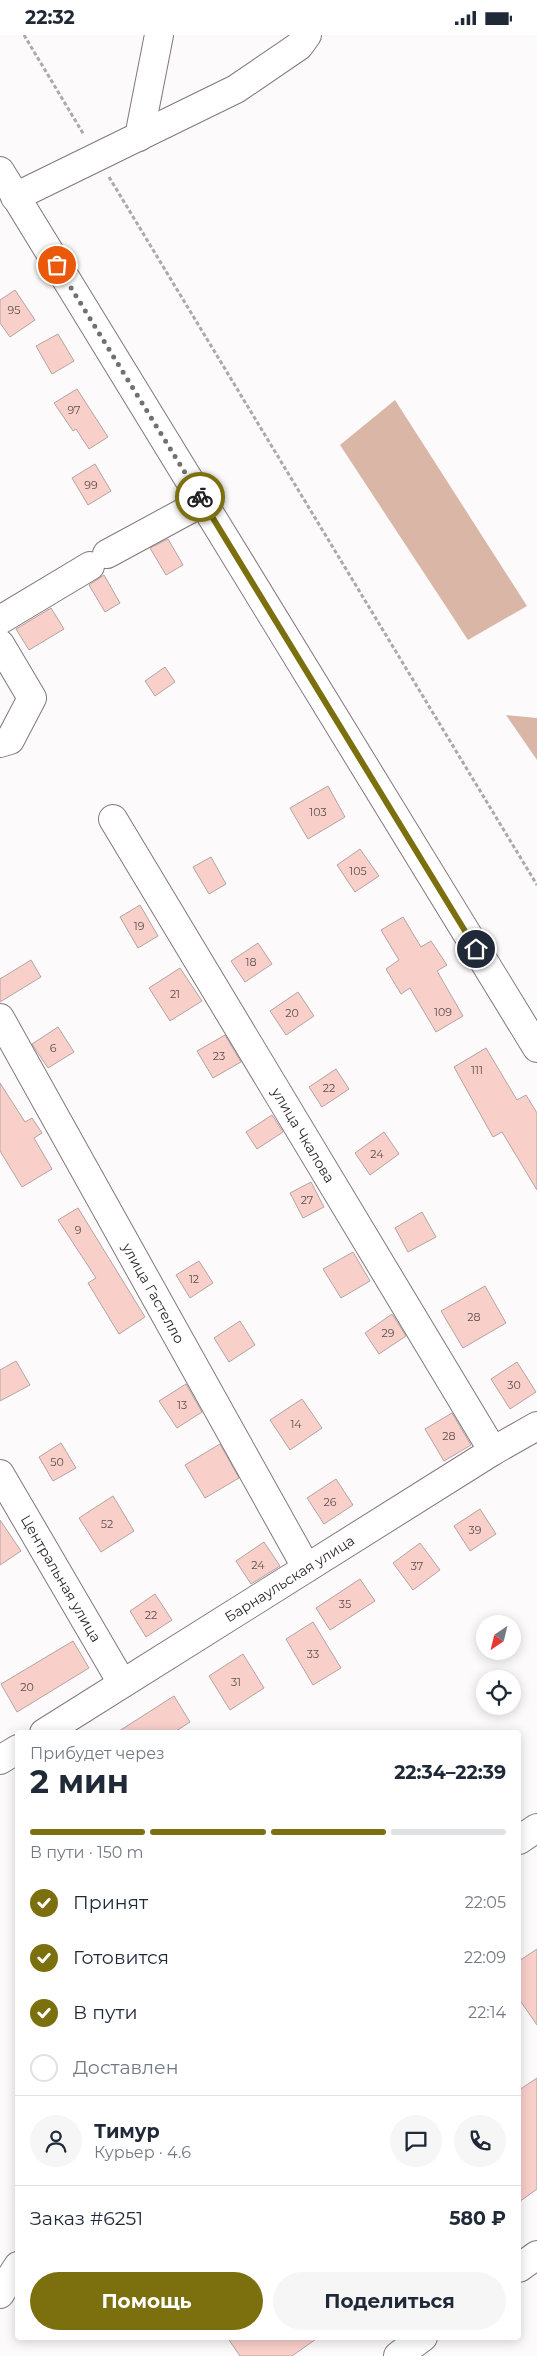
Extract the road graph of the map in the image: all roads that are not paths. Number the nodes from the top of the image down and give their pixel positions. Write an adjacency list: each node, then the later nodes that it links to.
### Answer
1 (159, 35): 3 (street)
2 (307, 35): 3 (street)
3 (139, 137): 5 (street)
4 (0, 171): 5 (street)
5 (16, 197): 6 (street)
6 (203, 501): 7 (street); 12 (street)
7 (0, 620)
8 (0, 644): 9 (street)
9 (0, 743)
10 (113, 819): 14 (street, улица Чкалова)
11 (0, 1018): 16 (street, улица Гастелло)
12 (537, 1048)
13 (537, 1426): 14 (street, Барнаульская улица)
14 (493, 1451): 16 (street, Барнаульская улица)
15 (0, 1474): 17 (street, Центральная улица)
16 (306, 1567): 17 (street, Барнаульская улица)
17 (122, 1683): 18 (street, Барнаульская улица)
18 (49, 1730)
19 (15, 1751): 20 (street)
20 (0, 1761)
21 (537, 1827): 22 (street)
22 (521, 1839)
23 (537, 2255): 24 (street)
24 (521, 2267)
25 (15, 2271): 26 (street)
26 (0, 2293)
27 (419, 2340): 28 (street)
28 (398, 2356)

